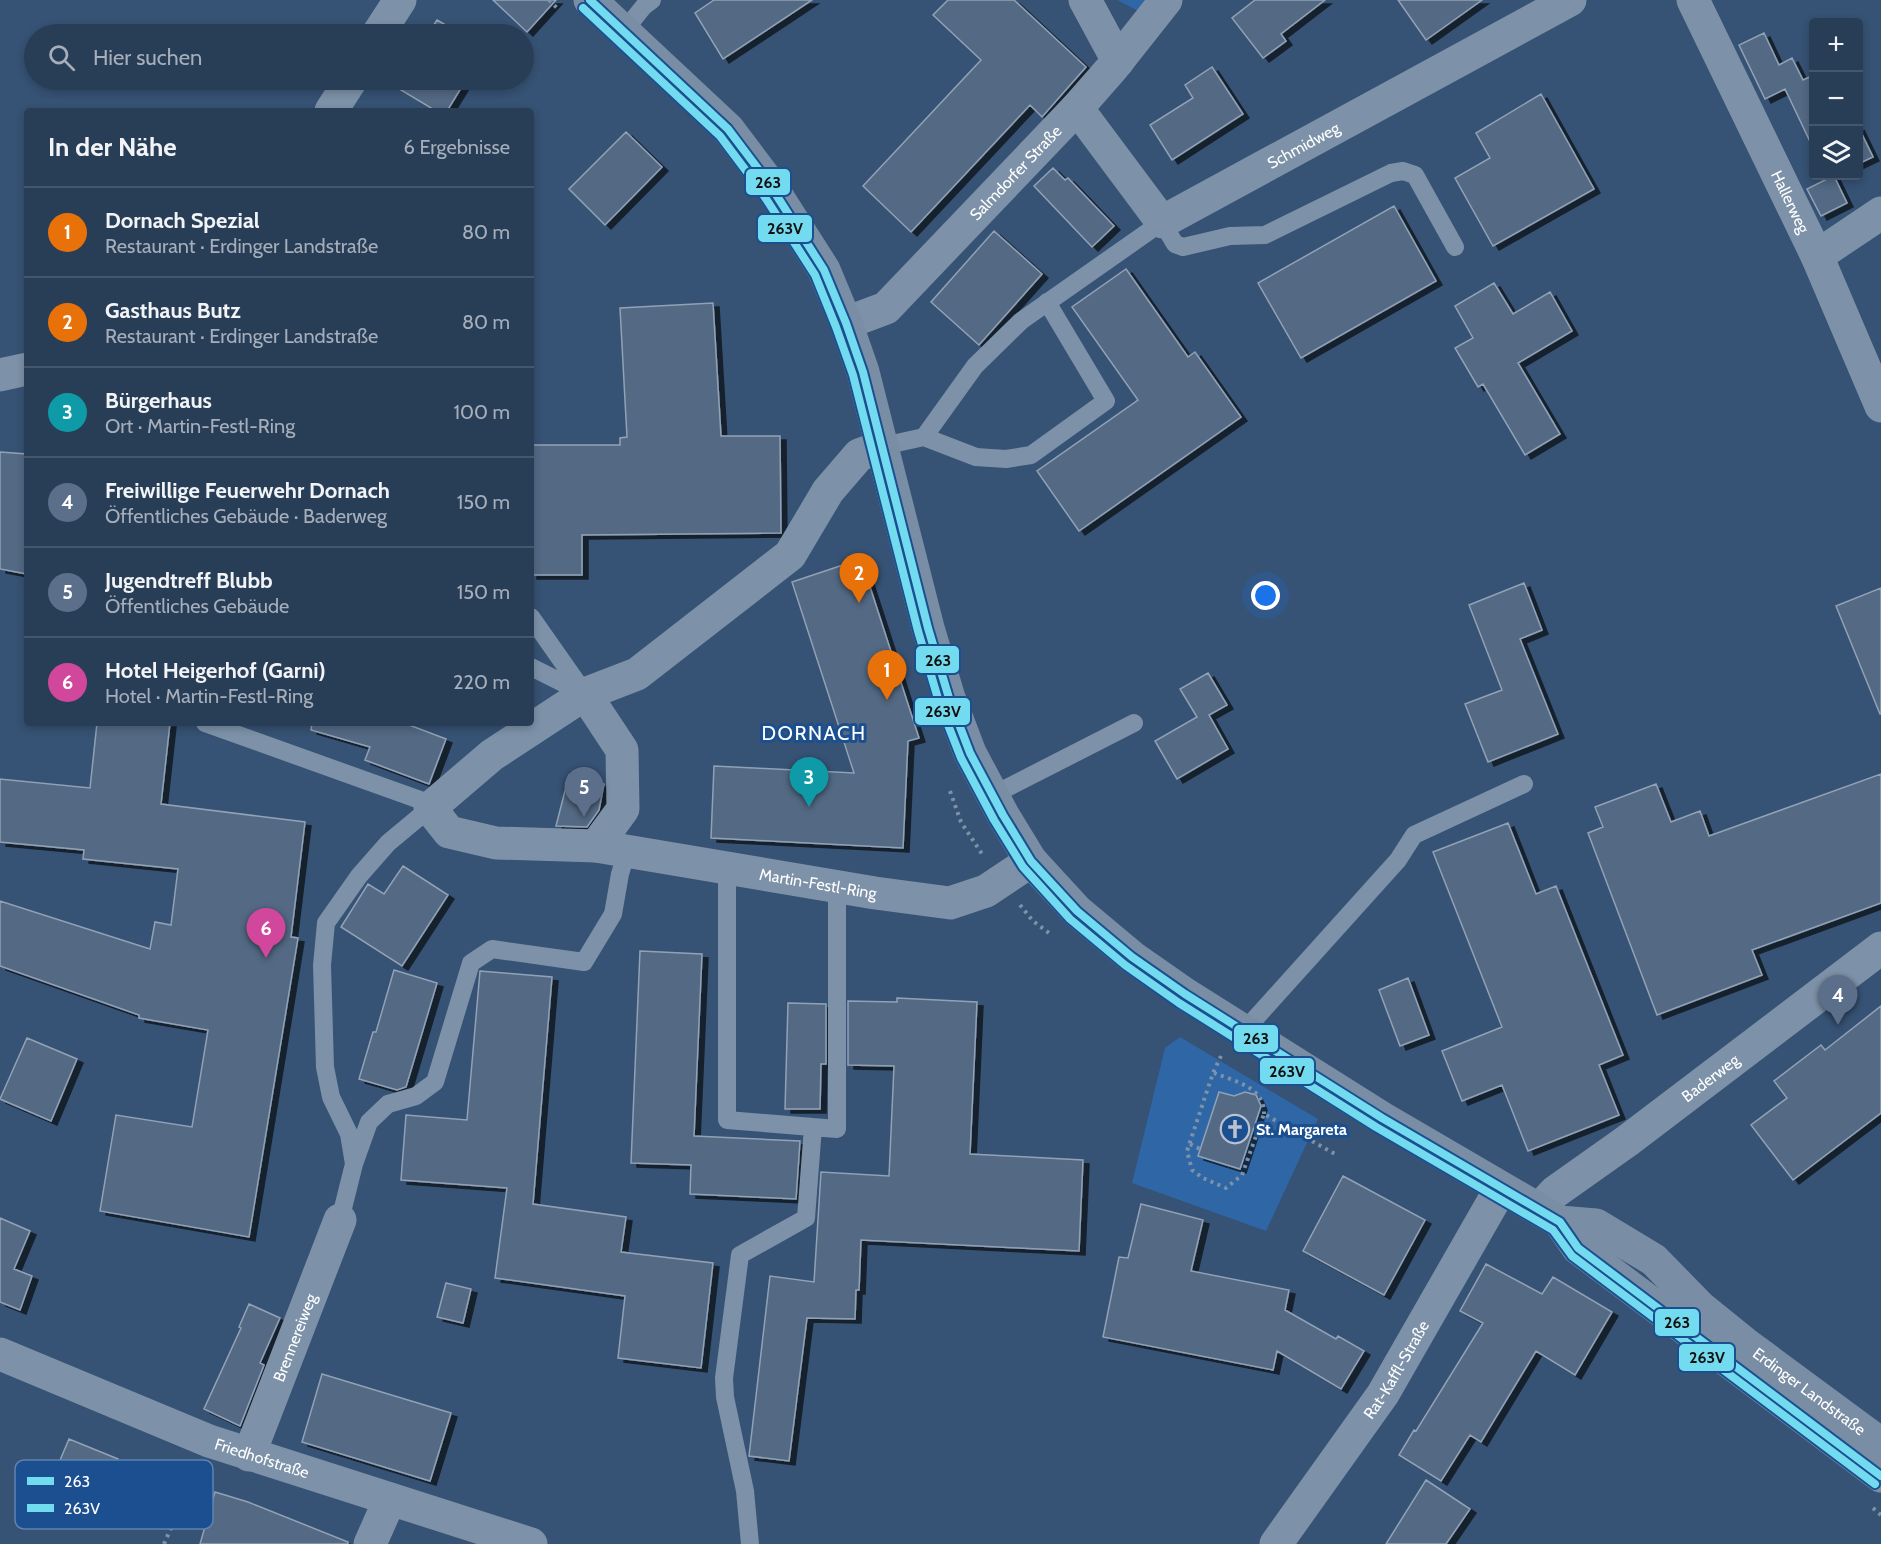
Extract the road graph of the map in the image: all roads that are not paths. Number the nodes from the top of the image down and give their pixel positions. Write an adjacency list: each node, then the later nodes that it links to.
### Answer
1 (400, 0): 8 (street)
2 (590, 0): 9 (street, Erdinger Landstraße)
3 (652, 0): 9 (lane)
4 (1085, 0): 10 (street)
5 (1166, 0): 10 (street, Salmdorfer Straße)
6 (1570, 0): 15 (street, Schmidweg)
7 (1693, 0): 17 (street, Hallerweg)
8 (384, 24)
9 (624, 31): 19 (street, Erdinger Landstraße)
10 (1118, 61): 13 (street, Salmdorfer Straße)
11 (345, 90): 12 (street)
12 (333, 108)
13 (1077, 108): 15 (street); 19 (street, Salmdorfer Straße)
14 (1881, 213): 17 (street)
15 (1162, 222): 16 (lane); 18 (lane)
16 (1455, 247)
17 (1817, 256): 22 (street, Hallerweg)
18 (1047, 302): 23 (lane); 23 (lane)
19 (846, 323): 24 (street, Erdinger Landstraße)
20 (24, 370): 21 (street)
21 (0, 375)
22 (1881, 406)
23 (924, 436): 24 (lane)
24 (883, 446): 27 (street); 31 (street, Erdinger Landstraße)
25 (534, 621): 27 (lane)
26 (534, 668): 27 (lane)
27 (585, 694): 32 (street); 33 (street)
28 (1134, 723): 31 (lane)
29 (214, 726): 32 (lane)
30 (1524, 784): 39 (lane)
31 (993, 795): 35 (street, Erdinger Landstraße)
32 (432, 807): 33 (street, Martin-Festl-Ring); 41 (lane)
33 (596, 846): 34 (street, Martin-Festl-Ring)
34 (627, 851): 36 (street, Martin-Festl-Ring); 41 (lane)
35 (1031, 861): 37 (street, Martin-Festl-Ring); 39 (street, Erdinger Landstraße)
36 (727, 868): 37 (street, Martin-Festl-Ring); 40 (lane)
37 (837, 886): 40 (lane)
38 (1881, 948): 43 (street, Baderweg)
39 (1244, 1031): 42 (street, Erdinger Landstraße)
40 (813, 1127): 52 (lane)
41 (354, 1164): 44 (lane)
42 (1501, 1188): 43 (street, Erdinger Landstraße); 53 (street, Rat-Kaffl-Straße)
43 (1550, 1216): 46 (street, Erdinger Landstraße); 48 (street, Erdinger Landstraße)
44 (340, 1220): 47 (street, Brennereiweg)
45 (3, 1364): 47 (street, Friedhofstraße)
46 (1881, 1444)
47 (249, 1455): 49 (street, Friedhofstraße)
48 (1881, 1476)
49 (390, 1498): 50 (street); 51 (street, Friedhofstraße)
50 (370, 1544)
51 (531, 1544)
52 (750, 1544)
53 (1276, 1544)

